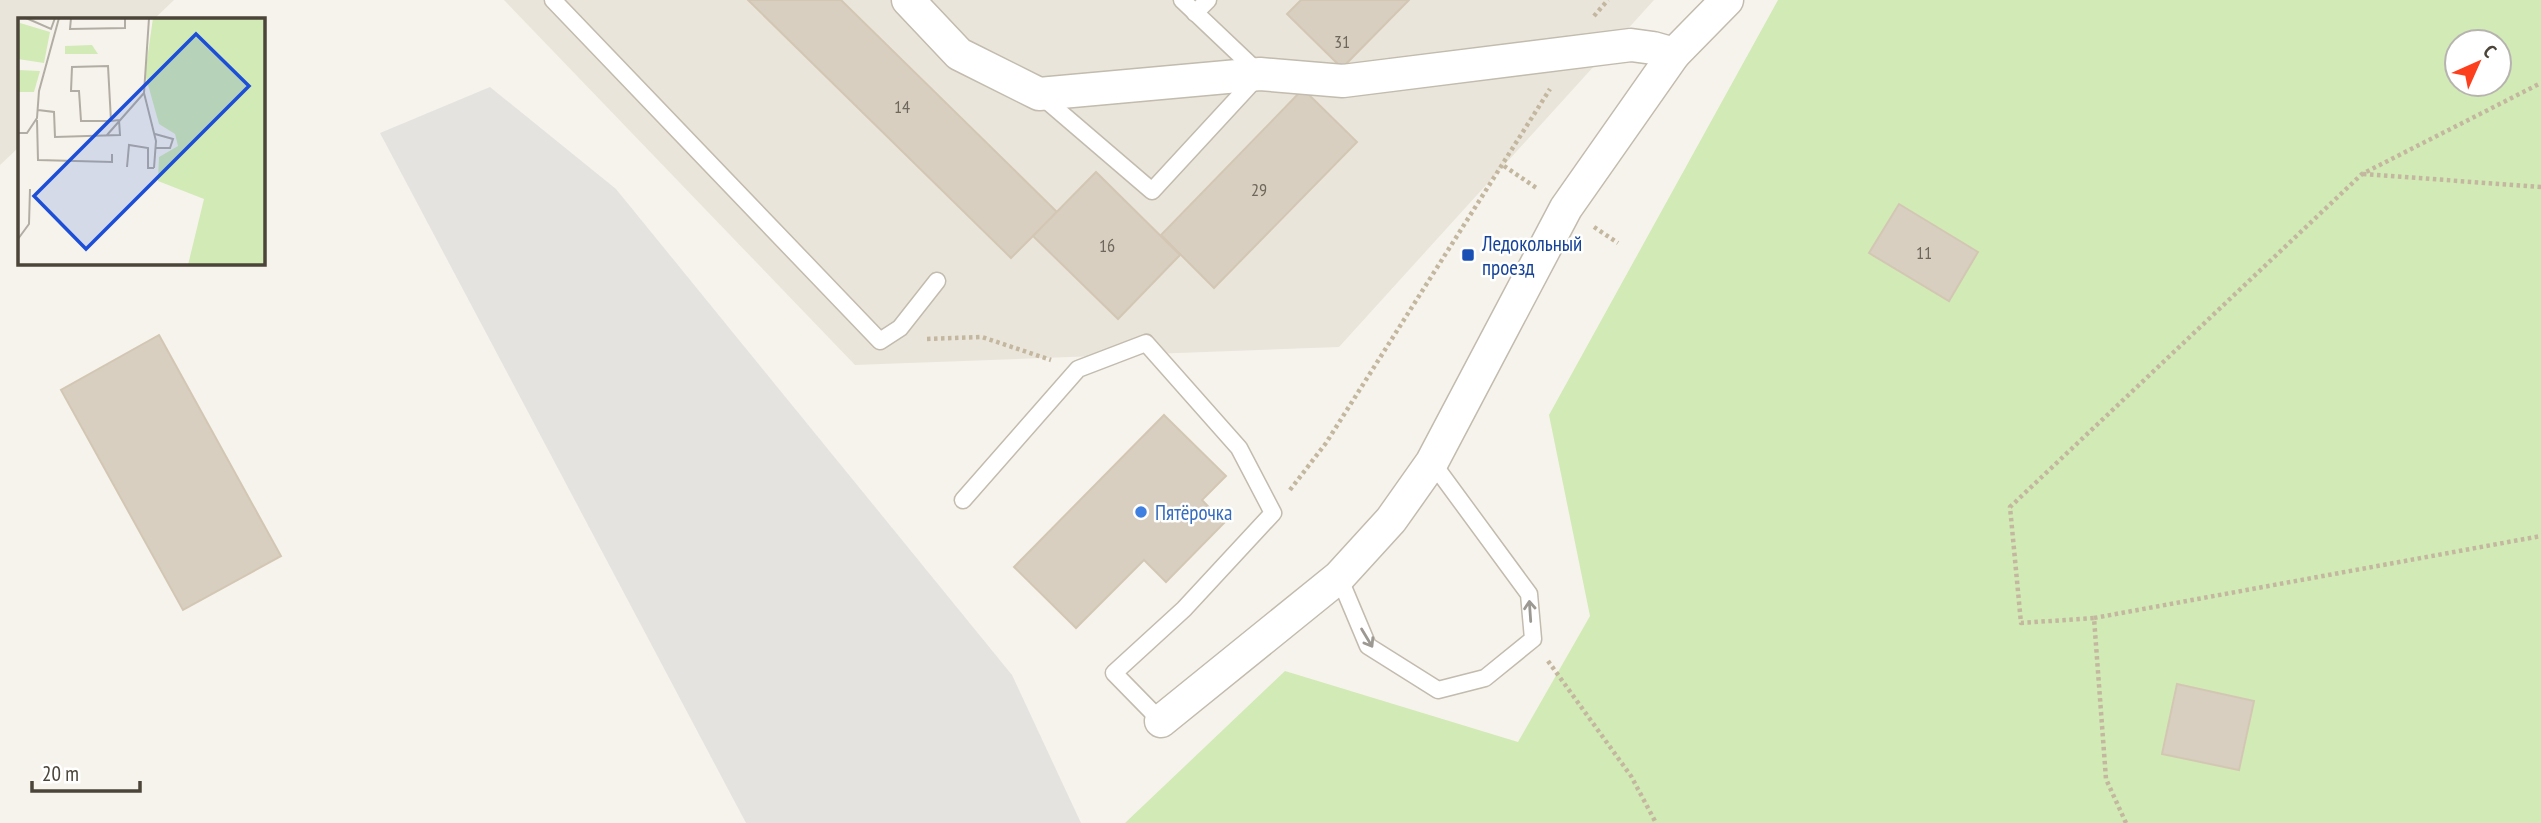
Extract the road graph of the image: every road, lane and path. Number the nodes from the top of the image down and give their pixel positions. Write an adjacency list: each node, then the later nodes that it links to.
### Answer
1 (553, 0): 15 (lane)
2 (908, 0): 12 (street)
3 (1182, 0): 7 (lane)
4 (1208, 0): 7 (lane)
5 (1608, 0): 8 (path)
6 (1727, 0): 9 (street)
7 (1195, 13): 10 (lane)
8 (1574, 51): 9 (street); 10 (street); 20 (path)
9 (1674, 54): 18 (street)
10 (1260, 74): 12 (street); 12 (lane)
11 (2541, 83): 13 (path)
12 (1038, 94)
13 (2362, 174): 14 (path); 23 (path)
14 (2541, 187)
15 (937, 281)
16 (925, 339): 17 (path)
17 (1078, 369): 19 (lane); 20 (lane)
18 (1433, 462): 22 (street); 24 (lane, one-way to 18)
19 (963, 500)
20 (1273, 513): 25 (lane)
21 (2541, 536): 23 (path)
22 (1339, 577): 24 (lane, one-way to 24); 25 (street)
23 (2094, 618): 27 (path)
24 (1532, 639): 26 (path)
25 (1161, 721)
26 (1656, 823)
27 (2126, 823)

